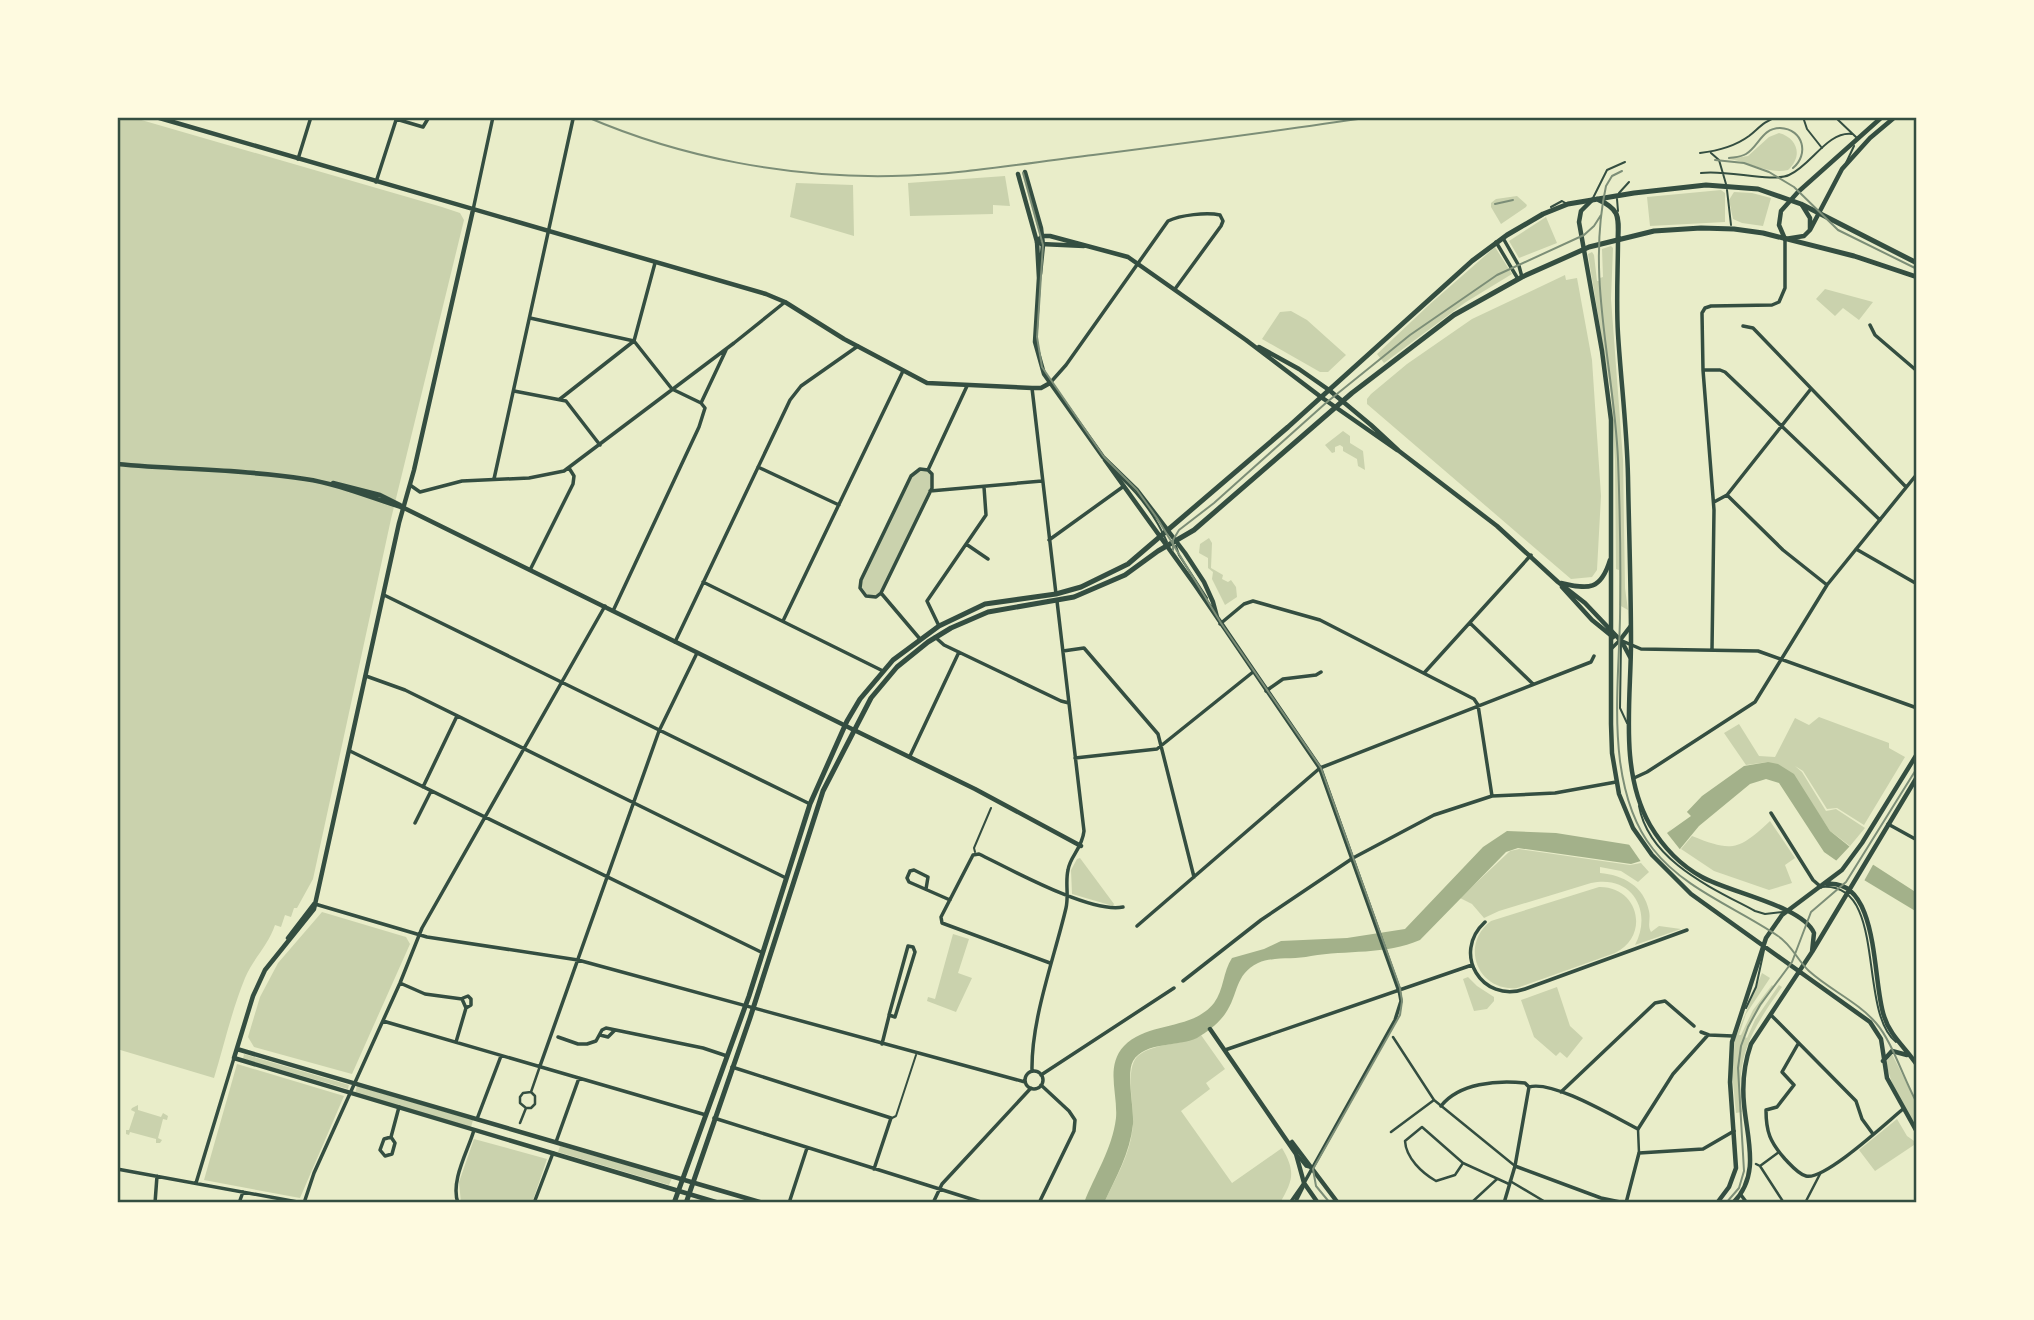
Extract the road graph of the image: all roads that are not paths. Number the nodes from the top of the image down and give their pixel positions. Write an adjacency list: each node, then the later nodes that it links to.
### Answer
1 (156, 117): 19 (street)
2 (310, 117): 19 (street)
3 (331, 117): 4 (street)
4 (339, 117)
5 (429, 117): 12 (street)
6 (493, 117): 33 (street)
7 (1777, 117): 17 (lane)
8 (1803, 117): 16 (lane)
9 (1835, 117): 14 (lane)
10 (1882, 117): 14 (street)
11 (1895, 117): 15 (street)
12 (396, 118): 26 (street)
13 (573, 118): 38 (street)
14 (1854, 136): 15 (lane); 16 (lane); 21 (lane); 31 (street)
15 (1870, 138): 21 (street)
16 (1823, 148): 22 (lane)
17 (1710, 152): 18 (lane); 22 (lane)
18 (1700, 153)
19 (298, 159): 26 (street)
20 (1625, 162): 30 (lane)
21 (1842, 169): 34 (street)
22 (1723, 171): 24 (lane); 28 (lane)
23 (1025, 172): 39 (street)
24 (1701, 173)
25 (1018, 174): 43 (street)
26 (376, 182): 33 (street)
27 (1629, 182): 29 (lane)
28 (1727, 185): 29 (main road); 31 (main road); 36 (lane)
29 (1618, 195): 30 (main road); 35 (lane)
30 (1594, 199): 35 (main road); 40 (main road); 47 (street)
31 (1791, 200): 32 (main road); 42 (street)
32 (1801, 204): 34 (main road); 37 (street)
33 (473, 210): 38 (street); 90 (street)
34 (1819, 213): 37 (street); 49 (main road)
35 (1618, 215): 41 (main road)
36 (1734, 229): 41 (main road); 42 (main road)
37 (1810, 230): 42 (street)
38 (548, 232): 50 (street); 56 (street)
39 (1042, 236): 43 (street); 45 (street); 46 (street)
40 (1503, 238): 44 (main road); 53 (street)
41 (1618, 238): 47 (main road); 124 (street)
42 (1785, 239): 51 (main road); 63 (street)
43 (1037, 242): 45 (street); 52 (street)
44 (1496, 242): 53 (street); 70 (main road)
45 (1043, 246): 46 (street); 52 (street)
46 (1088, 246): 48 (street)
47 (1583, 249): 53 (main road); 107 (street)
48 (1139, 263): 54 (street); 54 (street); 66 (street)
49 (1917, 263)
50 (655, 264): 55 (street); 60 (street)
51 (1917, 277)
52 (1039, 278): 66 (street)
53 (1520, 278): 75 (main road)
54 (1175, 289): 59 (street)
55 (785, 302): 61 (street); 62 (street)
56 (529, 318): 60 (street); 72 (street)
57 (1870, 325): 65 (street)
58 (1743, 326): 71 (street)
59 (1246, 340): 70 (street); 73 (street)
60 (634, 341): 69 (street); 74 (street)
61 (858, 346): 64 (street); 84 (street)
62 (727, 349): 69 (street); 76 (street)
63 (1703, 370): 78 (street); 96 (street)
64 (904, 371): 67 (street); 97 (street)
65 (1917, 371)
66 (1050, 383): 68 (street); 81 (street)
67 (967, 386): 68 (street); 86 (street)
68 (1032, 388): 89 (street)
69 (672, 389): 76 (street); 79 (street)
70 (1329, 390): 73 (main road); 75 (street)
71 (1810, 390): 78 (street); 93 (street)
72 (514, 391): 74 (street); 88 (street)
73 (1321, 397): 77 (street); 100 (main road)
74 (560, 399): 79 (street)
75 (1342, 401): 77 (main road); 80 (street)
76 (701, 403): 119 (street)
77 (1335, 407): 80 (street); 102 (main road)
78 (1780, 426): 95 (street); 99 (street)
79 (600, 445): 85 (street)
80 (1399, 451): 106 (street)
81 (1105, 460): 83 (street); 100 (street)
82 (117, 464): 98 (street)
83 (1108, 466): 91 (street); 100 (lane)
84 (758, 467): 97 (street); 110 (street)
85 (569, 468): 88 (street); 109 (street)
86 (928, 470): 94 (street); 114 (street)
87 (1917, 474): 93 (street)
88 (494, 479): 90 (street)
89 (1042, 481): 92 (street); 101 (street)
90 (410, 485): 98 (street)
91 (1124, 486): 100 (street); 101 (street)
92 (984, 487): 94 (street); 103 (street)
93 (1906, 487): 99 (street)
94 (930, 491): 114 (street)
95 (1727, 495): 96 (street); 112 (street)
96 (1714, 502): 131 (street)
97 (839, 505): 120 (street)
98 (404, 508): 109 (street); 116 (street)
99 (1880, 520): 105 (street)
100 (1164, 534): 102 (street); 104 (street); 115 (main road)
101 (1049, 540): 115 (street)
102 (1176, 541): 104 (main road); 121 (street)
103 (966, 544): 108 (street); 123 (street)
104 (1168, 545): 117 (main road); 121 (street)
105 (1856, 549): 112 (street); 113 (street)
106 (1531, 555): 111 (street); 122 (street)
107 (1611, 556): 111 (street); 125 (street)
108 (988, 559)
109 (530, 569): 118 (street)
110 (703, 582): 120 (street); 129 (street)
111 (1558, 582): 125 (street)
112 (1827, 584): 138 (street)
113 (1917, 584)
114 (881, 593): 127 (street)
115 (1056, 594): 123 (main road)
116 (384, 595): 143 (street); 144 (street)
117 (1057, 601): 126 (main road); 133 (street)
118 (605, 607): 119 (street); 144 (street)
119 (613, 611): 129 (street)
120 (783, 621): 139 (street)
121 (1219, 622): 140 (street); 142 (street)
122 (1470, 623): 142 (street); 145 (street)
123 (939, 626): 127 (main road)
124 (1631, 628): 128 (street); 130 (street)
125 (1611, 632): 128 (street); 132 (street)
126 (935, 637): 134 (street); 154 (main road)
127 (920, 639): 139 (main road)
128 (1621, 641): 130 (street); 132 (street); 137 (street); 152 (lane)
129 (675, 642): 135 (street)
130 (1631, 646): 131 (street); 137 (street)
131 (1712, 649): 138 (street)
132 (1611, 650): 164 (street)
133 (1063, 651): 147 (street); 155 (street)
134 (959, 652): 147 (street); 159 (street)
135 (697, 653): 151 (street); 153 (street)
136 (1594, 656): 145 (street)
137 (1630, 658): 152 (street)
138 (1782, 660): 149 (street); 163 (street)
139 (884, 671): 151 (main road)
140 (1253, 672): 146 (street); 155 (street)
141 (1321, 672): 146 (street)
142 (1425, 673): 148 (street)
143 (366, 676): 150 (street); 157 (street)
144 (563, 682): 153 (street); 156 (street)
145 (1533, 684): 148 (street)
146 (1266, 691): 161 (street)
147 (1069, 703): 160 (street)
148 (1478, 705): 161 (street); 167 (street)
149 (1917, 708)
150 (457, 716): 156 (street); 165 (street)
151 (845, 726): 154 (street); 169 (main road)
152 (1629, 727): 163 (street)
153 (659, 730): 168 (street); 169 (street)
154 (854, 730): 159 (street); 183 (main road)
155 (1161, 745): 160 (street); 181 (street)
156 (524, 749): 168 (street); 172 (street)
157 (349, 751): 165 (street); 189 (street)
158 (1917, 754): 184 (street)
159 (910, 756): 176 (street)
160 (1075, 758): 176 (street)
161 (1320, 768): 178 (street); 181 (street)
162 (1917, 777): 174 (street)
163 (1634, 778): 179 (street)
164 (1616, 782): 167 (street); 196 (street)
165 (423, 787): 166 (street)
166 (431, 791): 172 (street); 173 (street)
167 (1492, 796): 178 (street)
168 (633, 803): 180 (street); 182 (street)
169 (810, 804): 182 (main road)
170 (991, 808): 177 (lane)
171 (1771, 813): 184 (street)
172 (485, 818): 180 (street); 195 (street)
173 (415, 823)
174 (1888, 824): 175 (street); 186 (street)
175 (1916, 840)
176 (1081, 846): 187 (street)
177 (975, 853): 187 (street); 188 (street)
178 (1353, 858): 203 (street); 206 (street)
179 (1673, 858): 191 (street); 191 (lane)
180 (607, 877): 198 (street); 199 (street)
181 (1194, 877): 193 (street)
182 (786, 878): 183 (street); 198 (main road)
183 (793, 881): 210 (main road)
184 (1821, 887): 186 (street); 191 (street)
185 (926, 889): 185 (street); 188 (street)
186 (1847, 891): 197 (street); 226 (lane); 226 (street)
187 (1068, 896): 190 (street); 200 (street)
188 (950, 900): 200 (street)
189 (315, 903): 195 (street); 227 (street)
190 (1123, 906)
191 (1787, 910): 196 (street); 197 (street)
192 (1485, 922): 201 (street)
193 (1137, 926)
194 (1687, 930): 201 (street)
195 (419, 935): 199 (street); 204 (street)
196 (1763, 946): 202 (street); 220 (street)
197 (1812, 952): 202 (street)
198 (763, 953): 208 (main road)
199 (578, 960): 208 (street); 236 (street)
200 (1050, 962): 238 (street)
201 (1472, 965): 206 (street)
202 (1798, 972): 211 (street); 234 (street)
203 (1183, 981)
204 (400, 983): 207 (street); 213 (street)
205 (1174, 988): 239 (street)
206 (1399, 990): 228 (street); 276 (street)
207 (462, 999): 209 (street); 209 (street)
208 (745, 1007): 210 (street); 231 (main road)
209 (466, 1008): 223 (street)
210 (753, 1009): 224 (street); 237 (main road)
211 (1770, 1013): 225 (street); 290 (street)
212 (889, 1015): 212 (street); 224 (street)
213 (383, 1021): 223 (street); 242 (street)
214 (1694, 1026): 246 (street)
215 (1210, 1029): 228 (street)
216 (615, 1030): 218 (street); 218 (street); 231 (street)
217 (1701, 1032): 219 (street)
218 (600, 1035): 221 (street)
219 (1708, 1035): 220 (street); 260 (street)
220 (1733, 1036): 262 (street)
221 (558, 1037)
222 (1393, 1037): 249 (street)
223 (456, 1042): 230 (street)
224 (882, 1044): 229 (street)
225 (1798, 1044): 265 (street); 269 (street)
226 (1902, 1047): 232 (street)
227 (237, 1049): 233 (street); 242 (street)
228 (1225, 1050): 259 (street)
229 (916, 1054): 241 (street); 256 (lane)
230 (501, 1055): 236 (street); 257 (street)
231 (727, 1056): 254 (main road)
232 (1911, 1056): 234 (street); 235 (street)
233 (234, 1058): 248 (street); 283 (street)
234 (1883, 1060): 253 (street)
235 (1917, 1065)
236 (540, 1066): 240 (street); 247 (street)
237 (732, 1067): 255 (main road); 256 (street)
238 (1032, 1071): 239 (street); 241 (street)
239 (1041, 1075): 243 (street)
240 (579, 1078): 254 (street); 267 (street)
241 (1025, 1082): 245 (street)
242 (354, 1083): 248 (street); 257 (street)
243 (1041, 1085): 245 (street); 303 (street)
244 (1529, 1087): 246 (street); 250 (street); 274 (street)
245 (1031, 1088): 286 (street)
246 (1561, 1091): 260 (street)
247 (531, 1092): 252 (street); 252 (street)
248 (349, 1093): 251 (street); 293 (street)
249 (1434, 1100): 250 (street); 263 (street)
250 (1441, 1106): 274 (street)
251 (399, 1107): 261 (street); 266 (street)
252 (526, 1108): 258 (street)
253 (1903, 1109): 264 (street); 265 (street)
254 (706, 1115): 280 (main road)
255 (715, 1118): 268 (street); 282 (main road)
256 (891, 1118): 277 (street)
257 (477, 1119): 261 (street); 267 (street)
258 (520, 1123)
259 (1277, 1124): 272 (street); 276 (street)
260 (1638, 1129): 271 (street)
261 (474, 1130): 270 (street); 294 (street)
262 (1734, 1131): 271 (street); 311 (street)
263 (1391, 1132)
264 (1917, 1132)
265 (1872, 1134): 278 (street)
266 (391, 1137): 266 (street)
267 (556, 1142): 270 (street); 280 (street)
268 (807, 1147): 277 (street); 300 (street)
269 (1779, 1152): 278 (street); 314 (street)
270 (553, 1153): 287 (street); 295 (street)
271 (1639, 1153): 310 (street)
272 (1296, 1154): 276 (street); 284 (street)
273 (1462, 1163): 273 (street); 281 (street)
274 (1515, 1166): 285 (street); 310 (street)
275 (117, 1168): 279 (street)
276 (1312, 1168): 284 (street); 306 (street)
277 (874, 1169): 286 (street)
278 (1820, 1174): 315 (street)
279 (157, 1175): 283 (street); 291 (street)
280 (683, 1179): 282 (street); 287 (main road)
281 (1497, 1179): 285 (street); 307 (street)
282 (692, 1181): 289 (main road); 299 (street)
283 (196, 1183): 288 (street)
284 (1304, 1183): 304 (street); 305 (street)
285 (1510, 1183): 308 (street); 309 (street)
286 (939, 1189): 301 (street); 302 (street)
287 (678, 1191): 289 (street); 296 (main road)
288 (243, 1192): 292 (street); 293 (street)
289 (689, 1194): 297 (main road); 298 (street)
290 (1741, 1195): 312 (street); 313 (street)
291 (155, 1203)
292 (239, 1203)
293 (303, 1203)
294 (458, 1203)
295 (534, 1203)
296 (674, 1203)
297 (686, 1203)
298 (719, 1203)
299 (763, 1203)
300 (789, 1203)
301 (933, 1203)
302 (984, 1203)
303 (1039, 1203)
304 (1293, 1203)
305 (1318, 1203)
306 (1338, 1203)
307 (1471, 1203)
308 (1504, 1203)
309 (1547, 1203)
310 (1625, 1203)
311 (1717, 1203)
312 (1733, 1203)
313 (1746, 1203)
314 (1784, 1203)
315 (1805, 1203)

